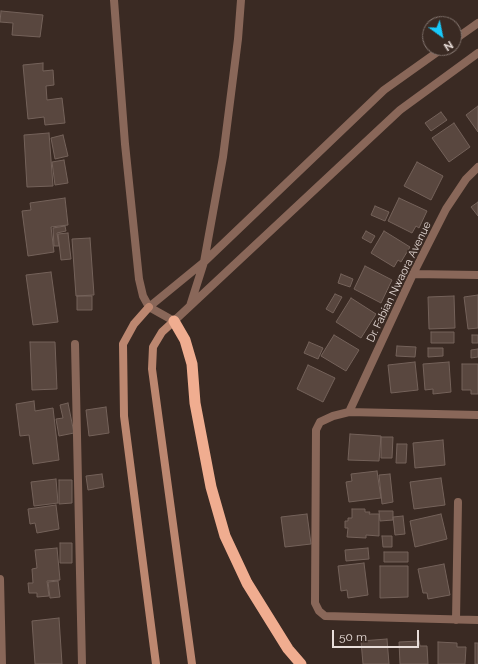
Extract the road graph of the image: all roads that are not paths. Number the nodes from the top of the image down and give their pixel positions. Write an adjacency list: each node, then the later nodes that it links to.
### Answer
1 (114, 0): 11 (street)
2 (241, 0): 8 (street)
3 (478, 23): 4 (street)
4 (462, 34)
5 (478, 52): 12 (street)
6 (432, 56): 8 (street)
7 (478, 167): 9 (street, Dr. Fabian Nwaora Avenue)
8 (204, 262): 11 (street); 12 (street)
9 (413, 274): 10 (street); 15 (street, Dr. Fabian Nwaora Avenue)
10 (478, 275)
11 (149, 307): 13 (street); 23 (main road)
12 (190, 307): 13 (street)
13 (174, 321): 24 (main road); 25 (highway)
14 (75, 344): 22 (street)
15 (349, 412): 16 (street); 19 (street)
16 (478, 415)
17 (458, 502): 19 (street)
18 (0, 579): 21 (street)
19 (456, 620): 20 (street)
20 (478, 620)
21 (2, 664)
22 (82, 664)
23 (156, 664)
24 (192, 664)
25 (301, 664)

